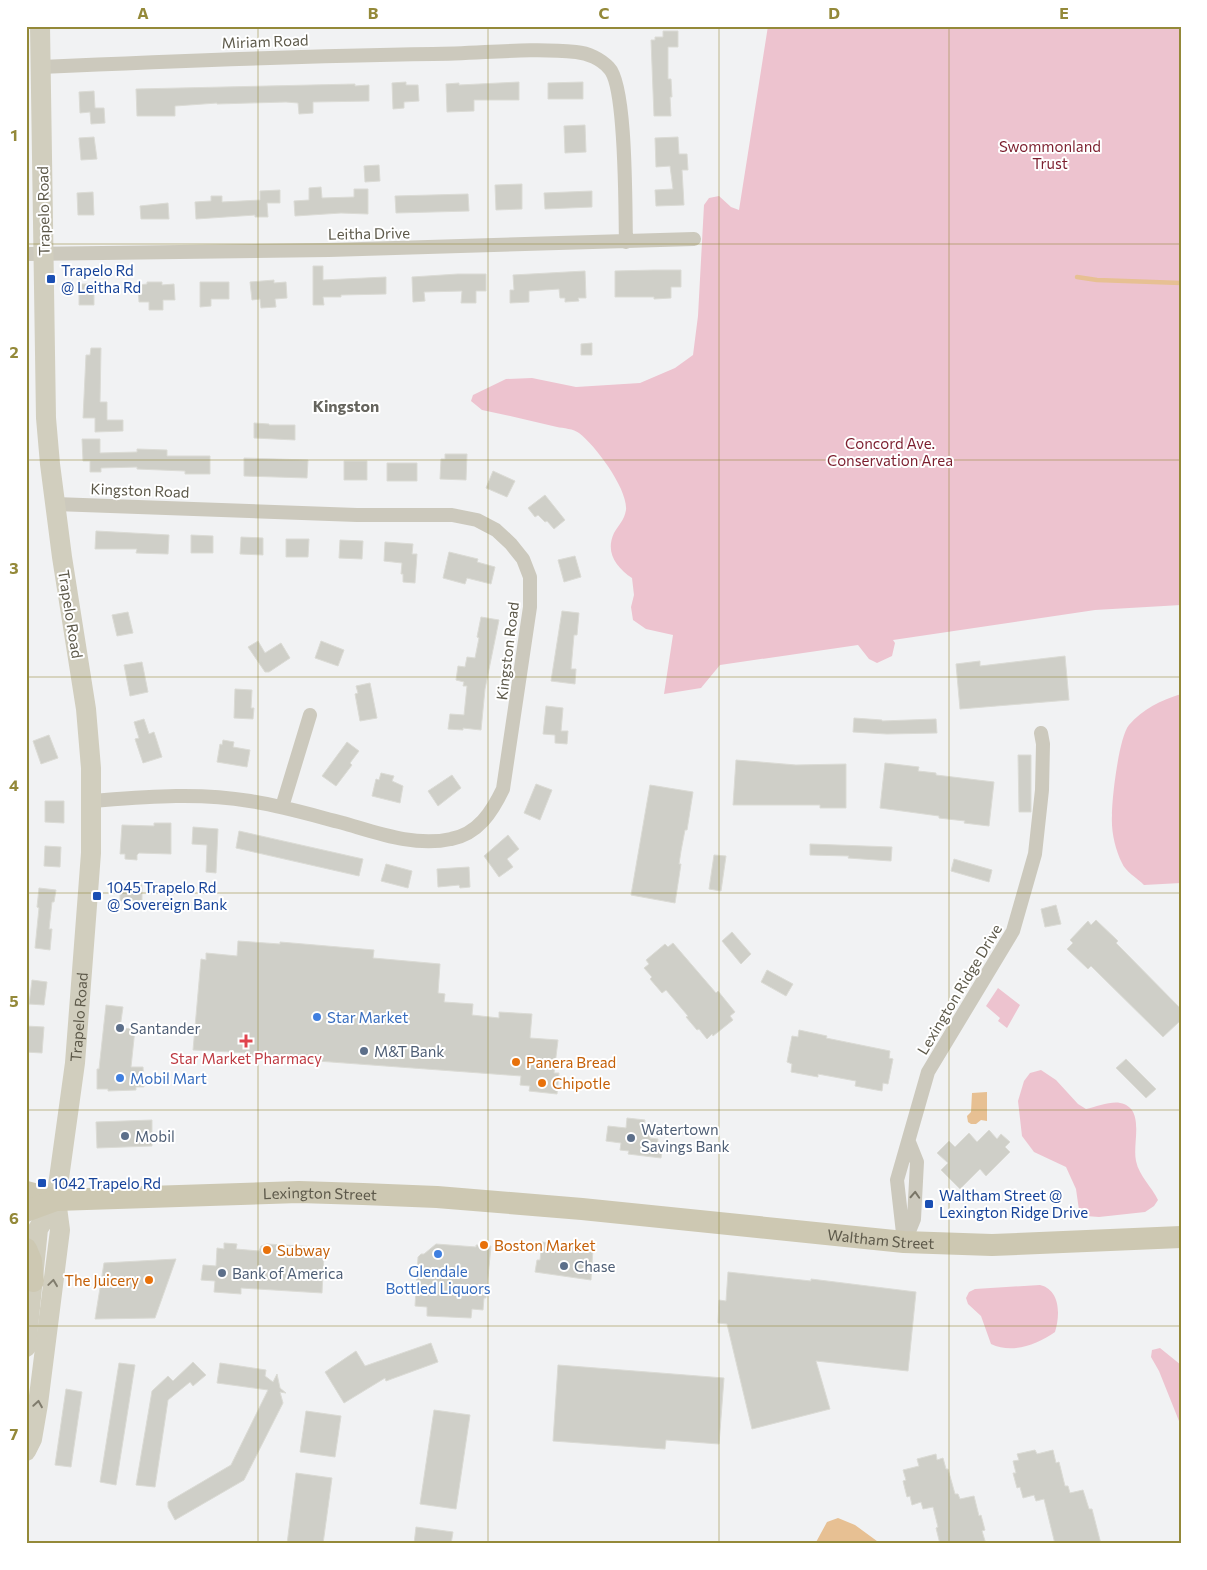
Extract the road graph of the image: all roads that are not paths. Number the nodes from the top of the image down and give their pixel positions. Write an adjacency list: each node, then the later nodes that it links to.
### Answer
1 (40, 26): 2 (main road, Trapelo Road)
2 (41, 66): 4 (street, Miriam Road); 5 (main road, Trapelo Road)
3 (694, 239): 4 (street, Leitha Drive)
4 (626, 242): 5 (street, Leitha Drive)
5 (35, 255): 6 (main road, Trapelo Road)
6 (56, 504): 9 (main road, Trapelo Road); 10 (street, Kingston Road)
7 (310, 715): 10 (street)
8 (1041, 733): 16 (street, Lexington Ridge Drive)
9 (91, 801): 10 (street, Kingston Road); 12 (main road, Trapelo Road)
10 (282, 807)
11 (26, 1192): 12 (main road, Lexington Street)
12 (56, 1200): 13 (main road, Lexington Street); 14 (main road, Lexington Street); 18 (main road, Trapelo Road); 20 (main road, Trapelo Road, one-way to 12)
13 (582, 1209): 16 (main road, Waltham Street)
14 (26, 1210)
15 (1181, 1237): 16 (main road, Waltham Street)
16 (904, 1242)
17 (26, 1249): 18 (main road)
18 (33, 1281): 19 (main road, Trapelo Road)
19 (26, 1347)
20 (26, 1451)

